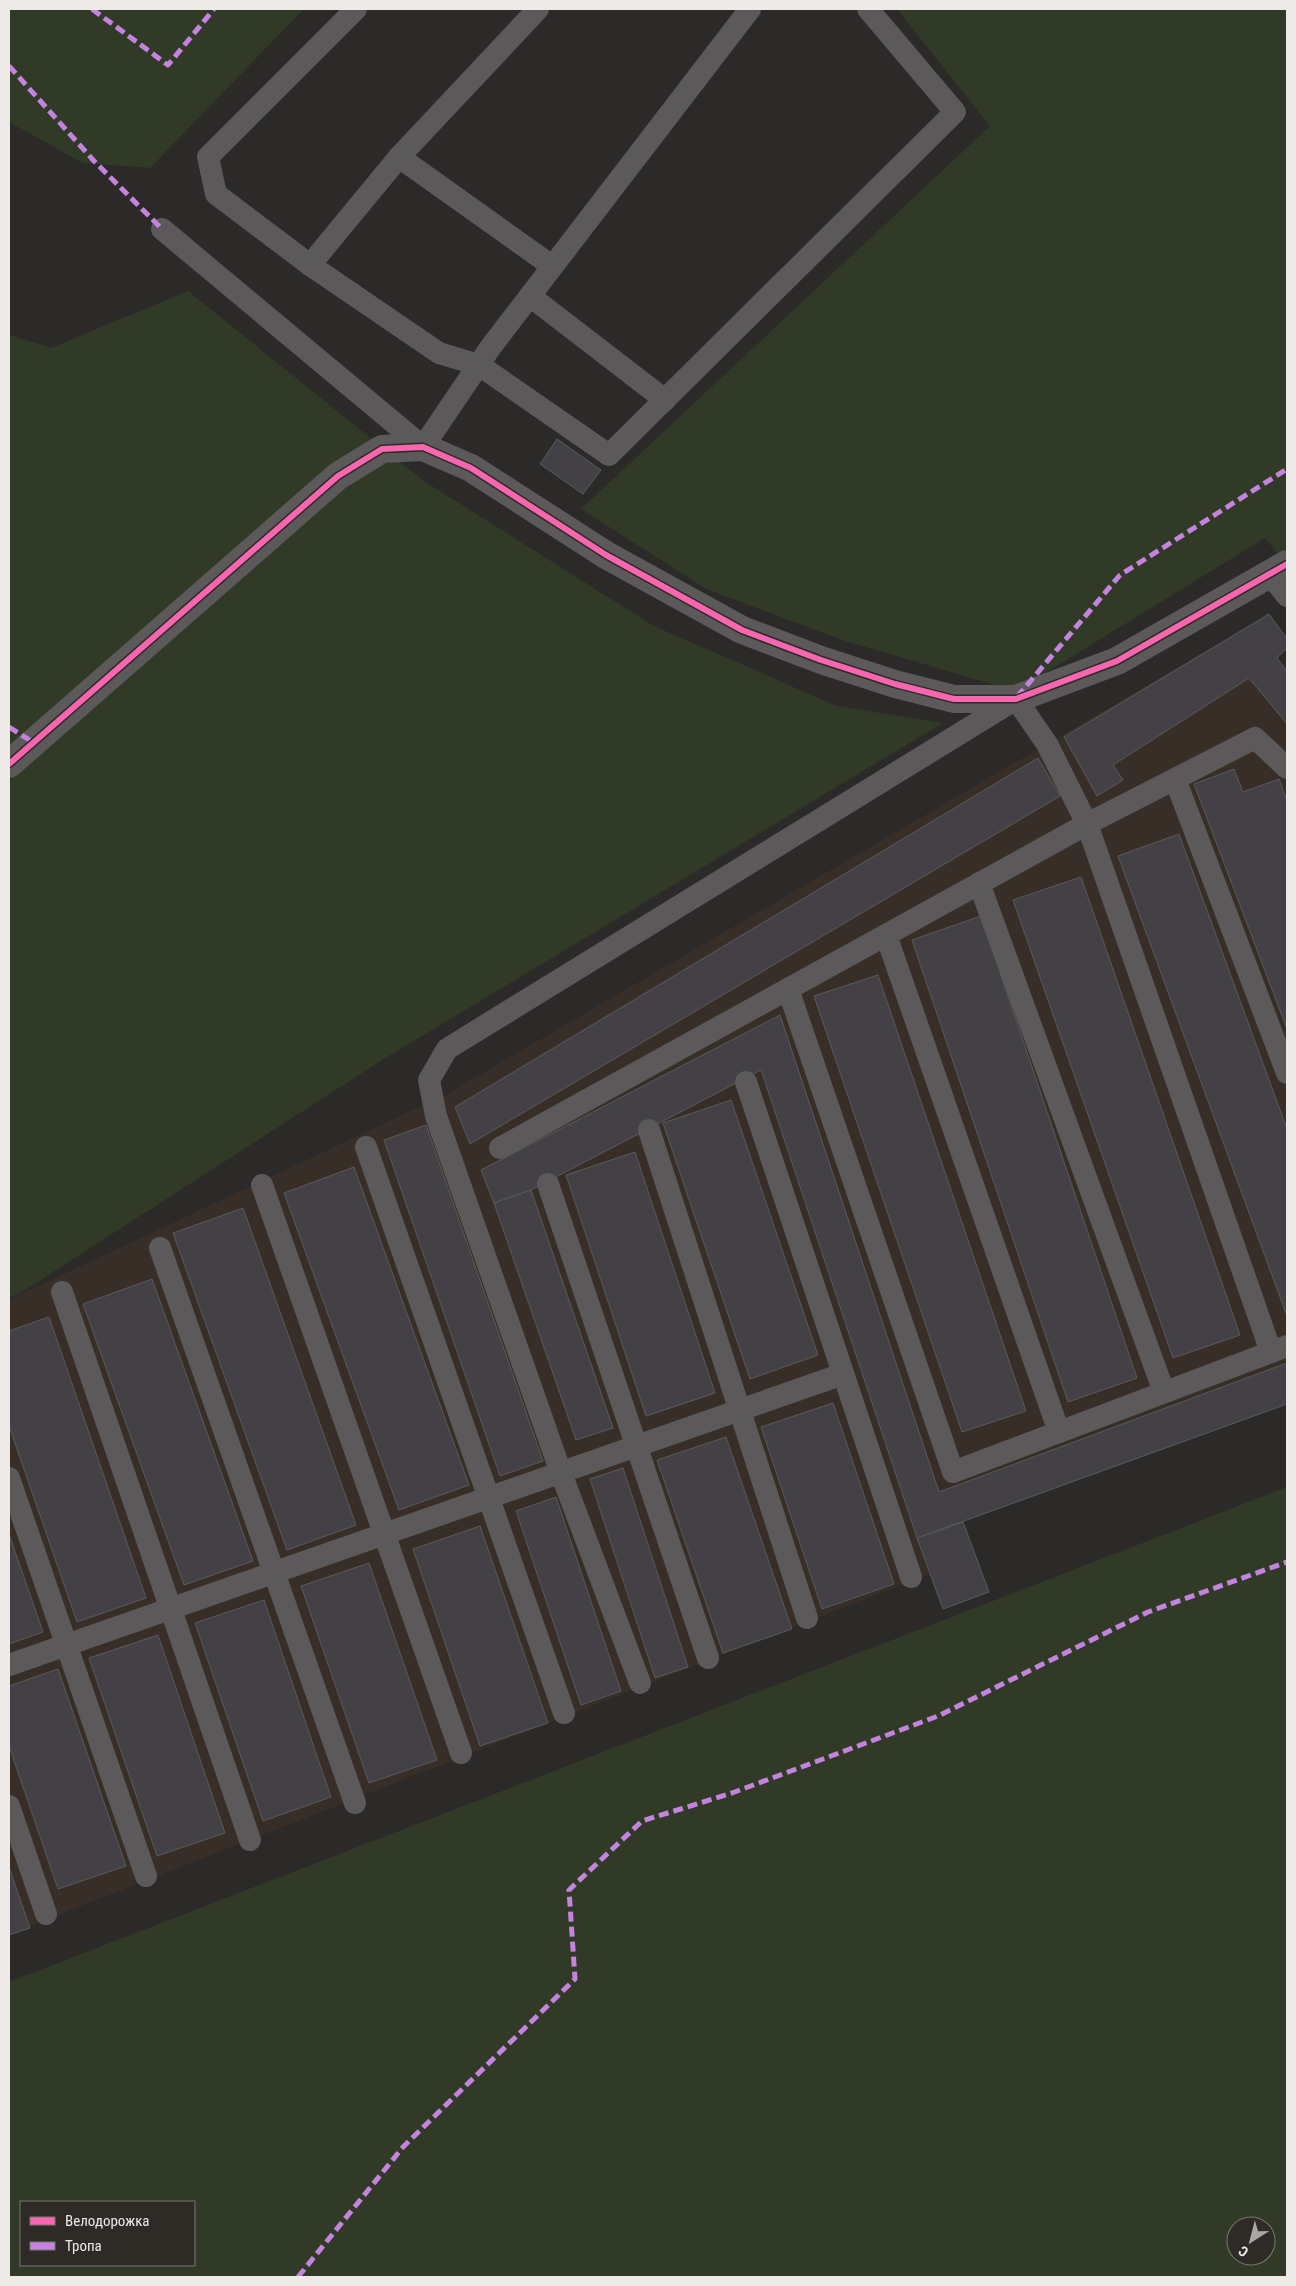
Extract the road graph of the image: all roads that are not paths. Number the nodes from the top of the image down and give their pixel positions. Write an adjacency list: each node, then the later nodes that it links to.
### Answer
1 (356, 9): 7 (lane)
2 (538, 9): 5 (lane)
3 (750, 9): 8 (lane)
4 (868, 9): 11 (lane)
5 (399, 157): 7 (lane); 8 (lane)
6 (162, 229): 12 (lane)
7 (310, 266): 10 (lane)
8 (552, 266): 9 (lane)
9 (530, 296): 10 (lane); 11 (lane)
10 (479, 365): 11 (lane); 12 (lane)
11 (665, 400)
12 (422, 447): 15 (street); 16 (street)
13 (1278, 568): 14 (lane); 15 (street)
14 (1287, 596)
15 (1016, 699): 19 (lane); 38 (lane)
16 (9, 764)
17 (1287, 768): 18 (lane)
18 (1175, 779): 19 (lane); 23 (lane)
19 (1087, 824): 20 (lane); 32 (lane)
20 (979, 884): 21 (lane); 34 (lane)
21 (886, 935): 22 (lane); 36 (lane)
22 (788, 989): 27 (lane); 36 (lane)
23 (1287, 1073)
24 (746, 1082): 33 (lane)
25 (649, 1130): 35 (lane)
26 (366, 1147): 40 (lane)
27 (500, 1148)
28 (548, 1184): 37 (lane)
29 (262, 1185): 41 (lane)
30 (160, 1248): 42 (lane)
31 (62, 1292): 44 (lane)
32 (1279, 1349): 34 (lane)
33 (843, 1374): 35 (lane); 43 (lane)
34 (1164, 1392): 36 (lane)
35 (740, 1410): 37 (lane); 45 (lane)
36 (1059, 1432)
37 (636, 1446): 38 (lane); 47 (lane)
38 (561, 1473): 40 (lane); 49 (lane)
39 (9, 1478): 46 (lane)
40 (489, 1498): 41 (lane); 50 (lane)
41 (384, 1534): 42 (lane); 51 (lane)
42 (274, 1572): 44 (lane); 52 (lane)
43 (911, 1577)
44 (170, 1608): 46 (lane); 54 (lane)
45 (808, 1618)
46 (67, 1645): 48 (lane); 55 (lane)
47 (708, 1658)
48 (9, 1665)
49 (640, 1684)
50 (564, 1713)
51 (461, 1753)
52 (355, 1802)
53 (9, 1806): 56 (lane)
54 (250, 1840)
55 (146, 1876)
56 (46, 1914)

